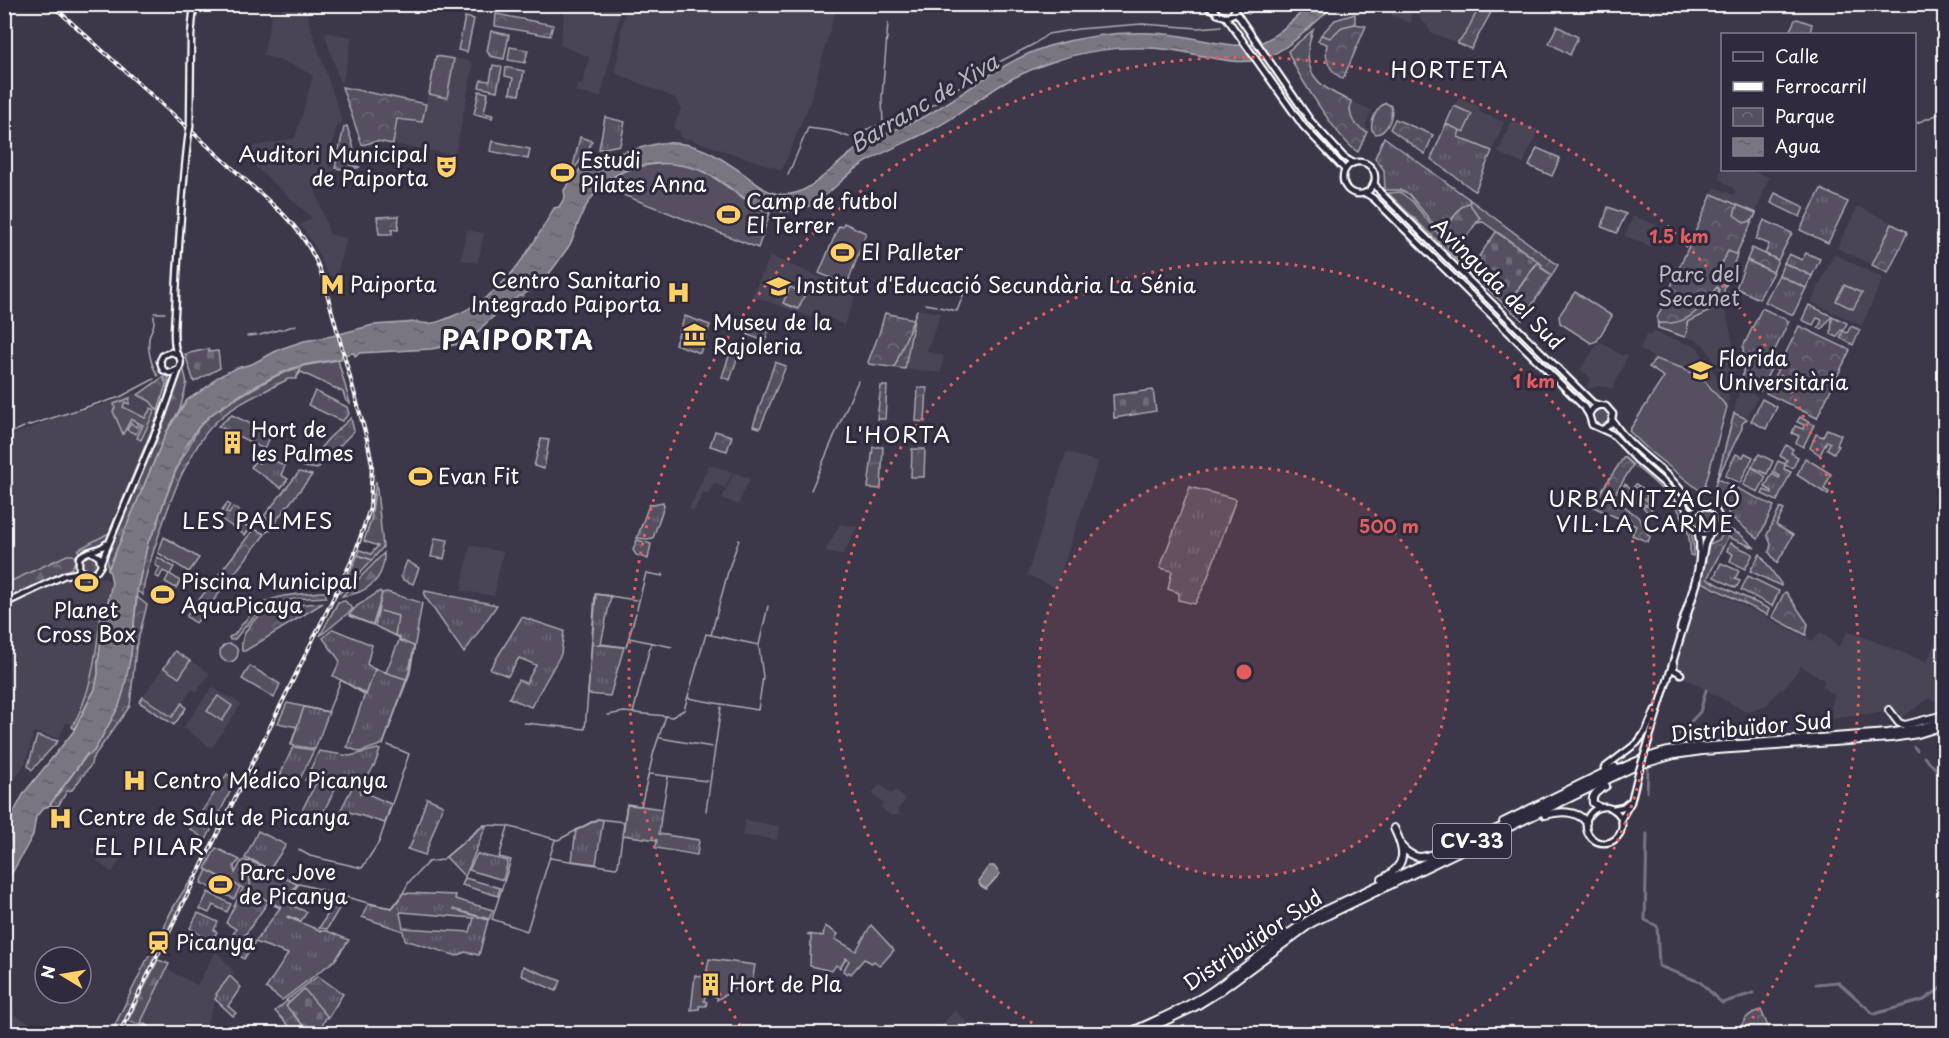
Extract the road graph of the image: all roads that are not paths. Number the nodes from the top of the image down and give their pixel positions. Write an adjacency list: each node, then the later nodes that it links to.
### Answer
1 (194, 4): 10 (main road)
2 (1203, 4): 3 (main road)
3 (1213, 7): 5 (main road)
4 (1236, 8): 5 (main road); 6 (main road)
5 (1226, 17): 7 (main road)
6 (1353, 163): 7 (main road); 8 (main road)
7 (1345, 170): 9 (main road)
8 (1374, 183): 9 (main road); 16 (main road, Avinguda del Sud)
9 (1365, 193): 17 (main road, Avinguda del Sud)
10 (174, 334): 11 (main road); 12 (main road)
11 (168, 352): 12 (main road); 14 (main road)
12 (177, 354): 13 (main road)
13 (179, 369): 14 (main road); 15 (main road)
14 (168, 372): 15 (main road)
15 (168, 400): 24 (main road)
16 (1599, 405): 17 (main road); 18 (main road)
17 (1589, 415): 19 (main road)
18 (1613, 421): 19 (main road); 20 (main road)
19 (1603, 429): 21 (main road)
20 (1701, 507): 21 (main road); 23 (main road)
21 (1692, 514): 22 (main road)
22 (1698, 532): 23 (main road); 33 (main road)
23 (1710, 533): 31 (main road)
24 (110, 540): 25 (main road); 27 (main road)
25 (91, 552): 26 (main road); 27 (main road)
26 (78, 562): 28 (main road); 29 (main road)
27 (101, 562): 28 (main road)
28 (83, 573): 29 (main road)
29 (65, 575): 30 (main road)
30 (4, 604)
31 (1676, 653): 32 (main road); 34 (main road)
32 (1681, 674)
33 (1664, 685): 34 (main road); 41 (main road)
34 (1660, 701): 42 (main road, bridge)
35 (1889, 711): 36 (highway)
36 (1944, 715)
37 (1944, 720): 39 (highway, Distribuïdor Sud / CV-33)
38 (1944, 726): 39 (highway, Distribuïdor Sud / CV-33)
39 (1902, 734): 40 (highway, Distribuïdor Sud / CV-33)
40 (1703, 748): 43 (highway); 44 (highway); 46 (highway, Distribuïdor Sud / CV-33); 54 (highway, Distribuïdor Sud / CV-33)
41 (1604, 768): 43 (highway)
42 (1632, 795): 45 (main road); 47 (main road)
43 (1550, 799): 52 (highway)
44 (1599, 807): 45 (main road); 48 (main road)
45 (1613, 810): 47 (main road)
46 (1533, 818): 48 (highway); 56 (highway, Distribuïdor Sud / CV-33)
47 (1621, 819): 48 (main road)
48 (1586, 822)
49 (1394, 828): 51 (highway)
50 (1401, 830): 51 (highway)
51 (1399, 842): 52 (highway); 53 (highway)
52 (1442, 851): 53 (highway)
53 (1371, 885): 54 (highway)
54 (1250, 962): 55 (highway, Distribuïdor Sud / CV-33)
55 (1126, 1034)
56 (1138, 1034)

